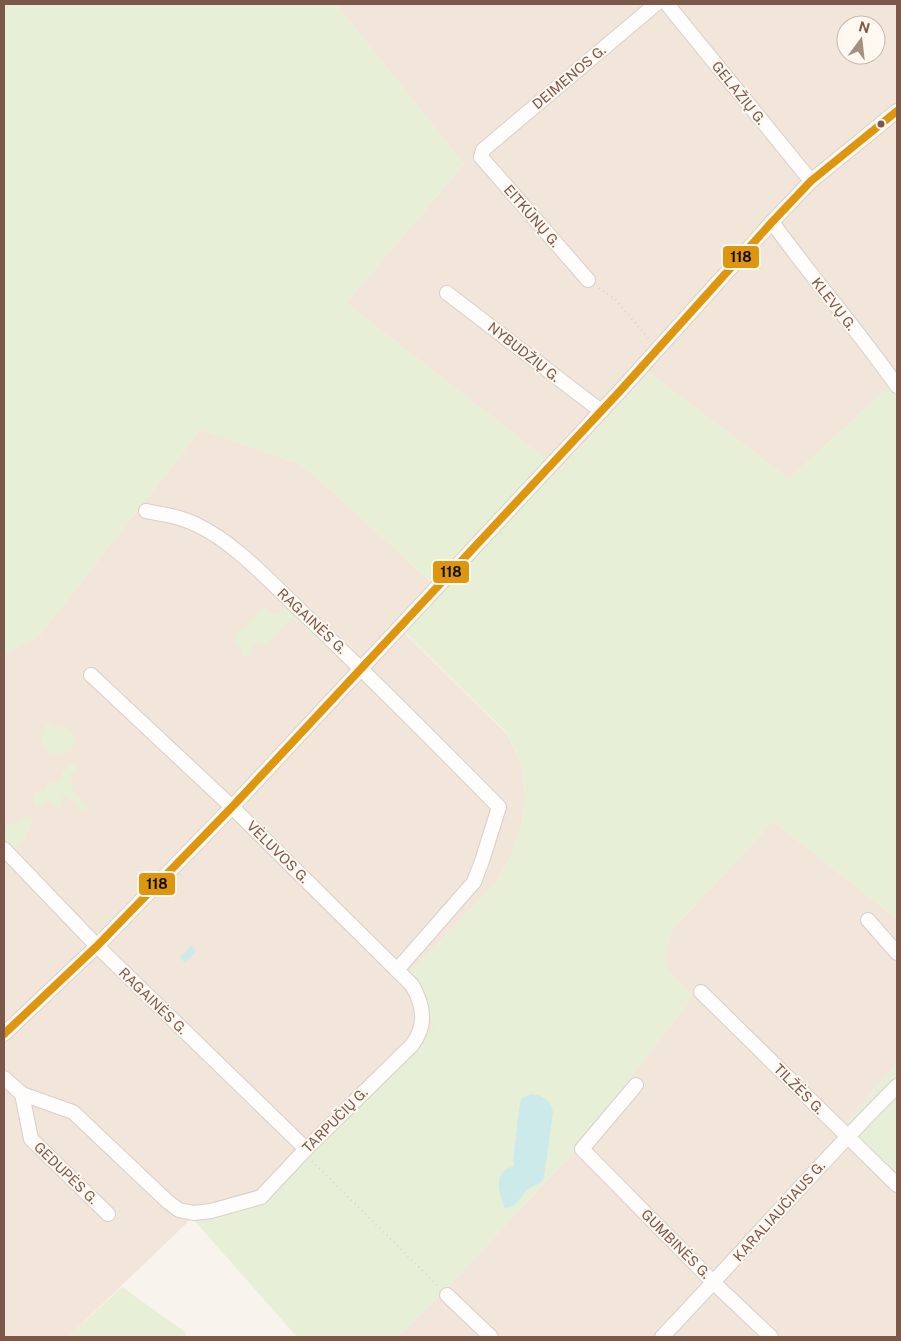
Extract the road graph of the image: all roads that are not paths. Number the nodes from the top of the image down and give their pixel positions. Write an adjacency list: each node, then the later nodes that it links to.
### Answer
1 (656, 4): 4 (street, DEIMENOS G.)
2 (668, 4): 5 (street, GELAŽIŲ G.)
3 (897, 111): 5 (street)
4 (482, 150): 7 (street, EITKŪNŲ G.)
5 (811, 182): 6 (street)
6 (772, 222): 9 (street, KLEVŲ G.); 10 (street)
7 (588, 280)
8 (447, 293): 10 (street, NYBUDŽIŲ G.)
9 (897, 386)
10 (601, 411): 12 (street)
11 (146, 511): 12 (street, RAGAINĖS G.)
12 (362, 668): 14 (street); 19 (street, RAGAINĖS G.)
13 (91, 675): 14 (street, VĖLUVOS G.)
14 (232, 807): 17 (street); 19 (street, VĖLUVOS G.)
15 (4, 849): 17 (street, RAGAINĖS G.)
16 (868, 920): 18 (street)
17 (97, 946): 21 (street); 27 (street, RAGAINĖS G.)
18 (897, 953)
19 (397, 970): 27 (street, TARPUČIŲ G.)
20 (701, 992): 26 (street, TILŽĖS G.)
21 (4, 1034)
22 (4, 1078): 25 (street)
23 (636, 1085): 30 (street, GUMBINĖS G.)
24 (897, 1086): 26 (street, KARALIAUČIAUS G.)
25 (22, 1094): 27 (street, TARPUČIŲ G.); 29 (street, GEDUPĖS G.)
26 (847, 1136): 28 (street, TILŽĖS G.); 30 (street, KARALIAUČIAUS G.)
27 (306, 1149)
28 (897, 1186)
29 (108, 1214)
30 (714, 1283): 33 (street, KARALIAUČIAUS G.); 34 (street, GUMBINĖS G.)
31 (446, 1295): 32 (street)
32 (491, 1337)
33 (662, 1337)
34 (771, 1337)

